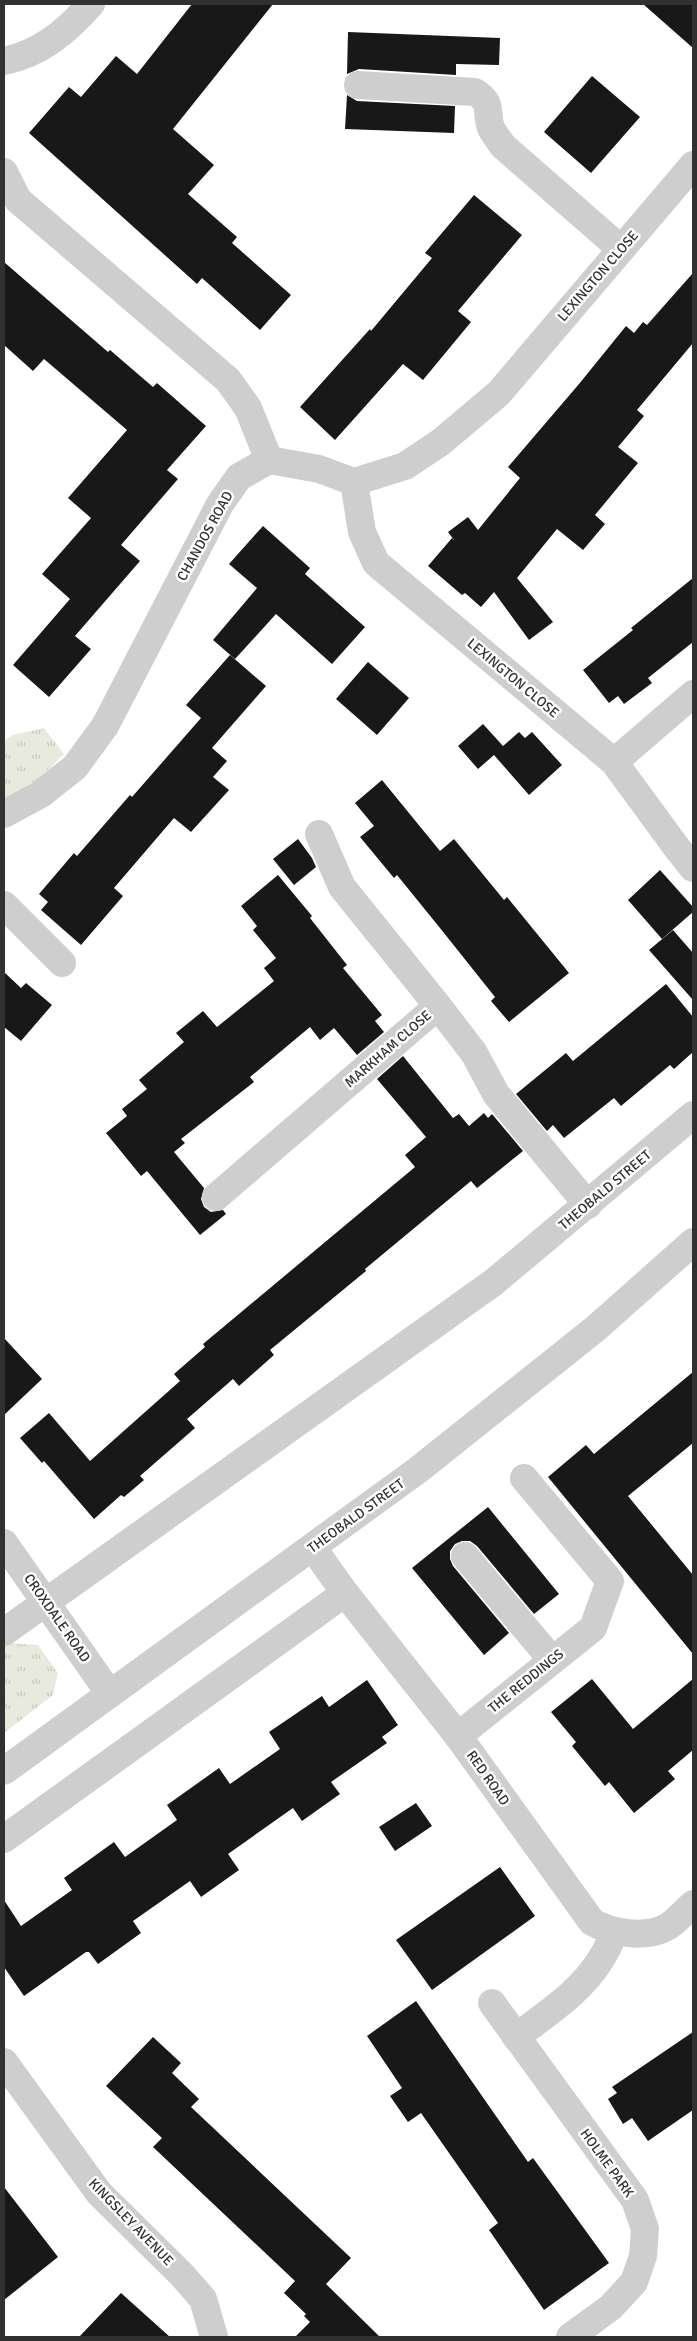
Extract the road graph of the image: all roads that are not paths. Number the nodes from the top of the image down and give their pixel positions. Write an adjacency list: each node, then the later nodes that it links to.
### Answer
1 (91, 4): 2 (street)
2 (4, 61)
3 (358, 84): 6 (street)
4 (693, 165): 6 (street, LEXINGTON CLOSE)
5 (4, 172): 7 (street)
6 (621, 250): 8 (street, LEXINGTON CLOSE)
7 (269, 460): 8 (street); 11 (street, CHANDOS ROAD)
8 (354, 482): 10 (street, LEXINGTON CLOSE)
9 (693, 694): 10 (street)
10 (614, 762): 13 (street, LEXINGTON CLOSE)
11 (4, 814)
12 (319, 834): 16 (street)
13 (693, 868)
14 (4, 905): 15 (street)
15 (62, 963)
16 (438, 1006): 18 (street, MARKHAM CLOSE); 19 (street, MARKHAM CLOSE)
17 (693, 1115): 19 (street, THEOBALD STREET)
18 (216, 1197)
19 (588, 1206): 26 (street, THEOBALD STREET)
20 (693, 1242): 23 (street, THEOBALD STREET)
21 (524, 1478): 28 (street, THE REDDINGS)
22 (4, 1543): 26 (street, CROXDALE ROAD)
23 (312, 1548): 25 (street, RED ROAD); 29 (street, THEOBALD STREET)
24 (465, 1556): 28 (street)
25 (345, 1593): 30 (street, RED ROAD); 32 (street)
26 (46, 1602): 27 (street, THEOBALD STREET); 29 (street, CROXDALE ROAD)
27 (4, 1632)
28 (552, 1660): 30 (street, THE REDDINGS)
29 (110, 1694): 31 (street, THEOBALD STREET)
30 (458, 1736): 34 (street, RED ROAD)
31 (4, 1771)
32 (4, 1838)
33 (693, 1904): 34 (street, RED ROAD)
34 (615, 1931): 36 (street)
35 (492, 2003): 36 (street, HOLME PARK)
36 (516, 2037): 39 (street, HOLME PARK)
37 (4, 2062): 38 (street, KINGSLEY AVENUE)
38 (214, 2337)
39 (570, 2337)

